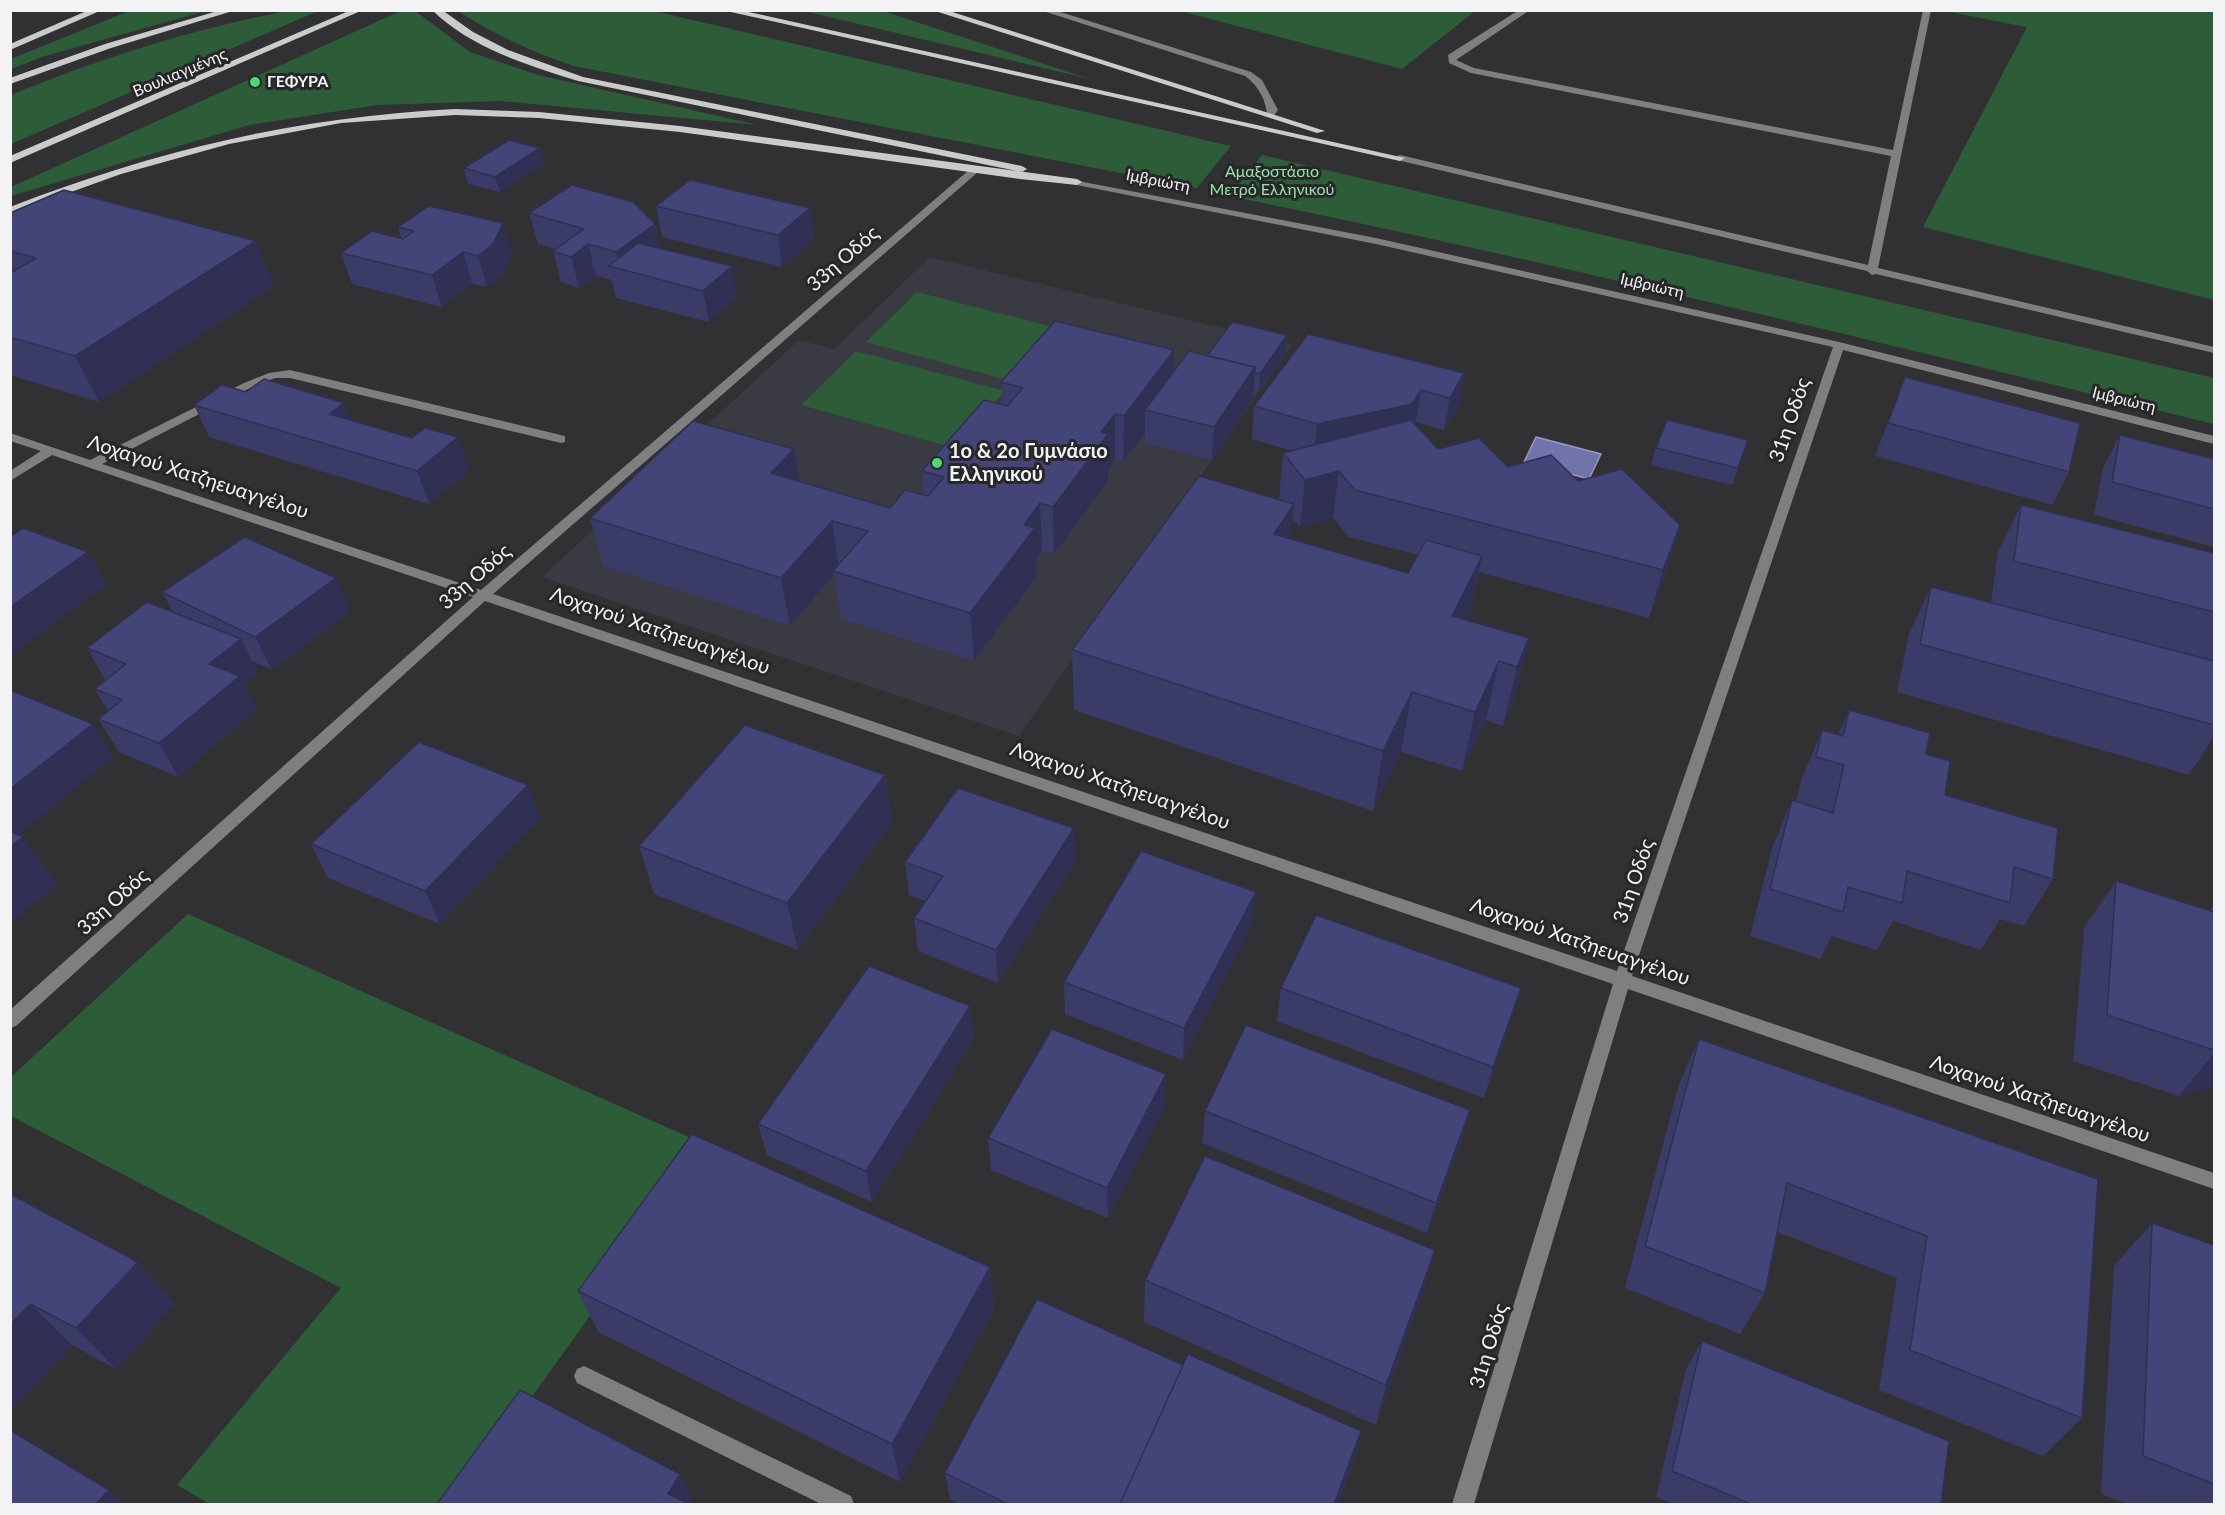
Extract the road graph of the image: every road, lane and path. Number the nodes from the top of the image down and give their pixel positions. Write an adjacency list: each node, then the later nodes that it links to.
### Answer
1 (98, 10): 10 (main road)
2 (232, 10): 11 (main road)
3 (359, 10): 15 (main road, Βουλιαγμένης)
4 (436, 10): 17 (main road)
5 (726, 10): 14 (main road)
6 (936, 10): 12 (main road)
7 (1044, 10): 12 (street)
8 (1526, 10): 13 (street)
9 (1927, 10): 13 (street)
10 (10, 47)
11 (10, 81)
12 (1270, 115): 14 (main road)
13 (1897, 154): 19 (street)
14 (1400, 158): 19 (street)
15 (10, 160)
16 (973, 172): 17 (main road); 18 (main road); 28 (street, 33η Οδός)
17 (1077, 182): 20 (street, Ιμβριώτη)
18 (10, 211)
19 (1872, 272): 21 (street)
20 (1839, 345): 24 (street, Ιμβριώτη); 29 (street, 31η Οδός)
21 (2214, 350)
22 (10, 437): 25 (street, Λοχαγού Χατζηευαγγέλου)
23 (561, 439): 26 (street)
24 (2214, 440)
25 (50, 451): 26 (street, Λοχαγού Χατζηευαγγέλου); 27 (street)
26 (91, 464): 28 (street, Λοχαγού Χατζηευαγγέλου)
27 (10, 477)
28 (485, 594): 29 (street, Λοχαγού Χατζηευαγγέλου); 30 (street, 33η Οδός)
29 (1623, 979): 31 (street, Λοχαγού Χατζηευαγγέλου); 34 (street, 31η Οδός)
30 (10, 1021)
31 (2214, 1181)
32 (584, 1377): 33 (street)
33 (843, 1504)
34 (1463, 1504)

